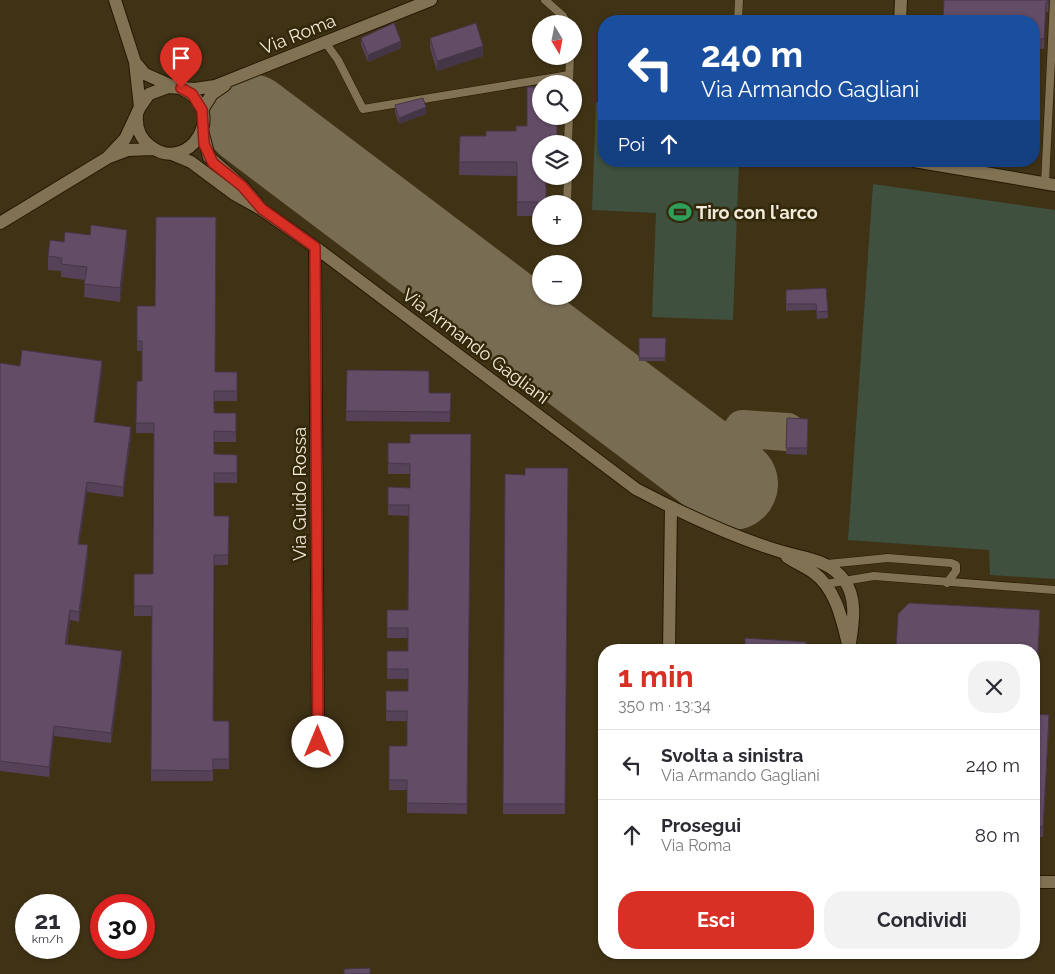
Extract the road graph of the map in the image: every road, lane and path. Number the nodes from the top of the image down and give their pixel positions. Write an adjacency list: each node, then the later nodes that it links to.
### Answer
1 (115, 0): 11 (street)
2 (431, 0): 10 (street, Via Roma)
3 (546, 0): 7 (lane)
4 (740, 0): 8 (lane)
5 (901, 0): 9 (street)
6 (1054, 0): 24 (lane)
7 (562, 15)
8 (739, 15)
9 (900, 15)
10 (325, 42): 14 (street, Via Roma); 15 (lane)
11 (135, 62): 16 (street); 17 (street)
12 (570, 65): 13 (lane)
13 (569, 75)
14 (234, 80): 16 (street, Via Roma); 18 (street, Via Roma)
15 (532, 81)
16 (178, 88): 17 (street, Via Roma); 18 (street)
17 (139, 110): 20 (street); 22 (street, Via Roma)
18 (202, 110): 19 (street)
19 (202, 130): 21 (street); 25 (street, Via Armando Gagliani)
20 (153, 149): 21 (street, Via Roma); 22 (street, Via Roma)
21 (172, 154): 25 (street, Via Armando Gagliani)
22 (107, 158): 26 (street, Via Roma)
23 (949, 167): 24 (street)
24 (1050, 184)
25 (262, 209): 27 (street, Via Armando Gagliani)
26 (0, 223)
27 (315, 247): 28 (street, Via Armando Gagliani); 38 (street, Via Guido Rossa)
28 (671, 507): 29 (street, Via Armando Gagliani); 35 (street)
29 (776, 550): 30 (street, Via Armando Gagliani); 33 (street, Via Armando Gagliani)
30 (825, 565): 31 (street, Via Armando Gagliani); 32 (lane, Via Armando Gagliani)
31 (846, 581): 32 (lane); 33 (lane); 37 (street, Via Armando Gagliani)
32 (947, 583): 34 (lane)
33 (826, 584): 36 (street, Via Armando Gagliani)
34 (1055, 590)
35 (669, 644)
36 (848, 644)
37 (850, 644)
38 (318, 742)
39 (1040, 882): 40 (street)
40 (1055, 882)

